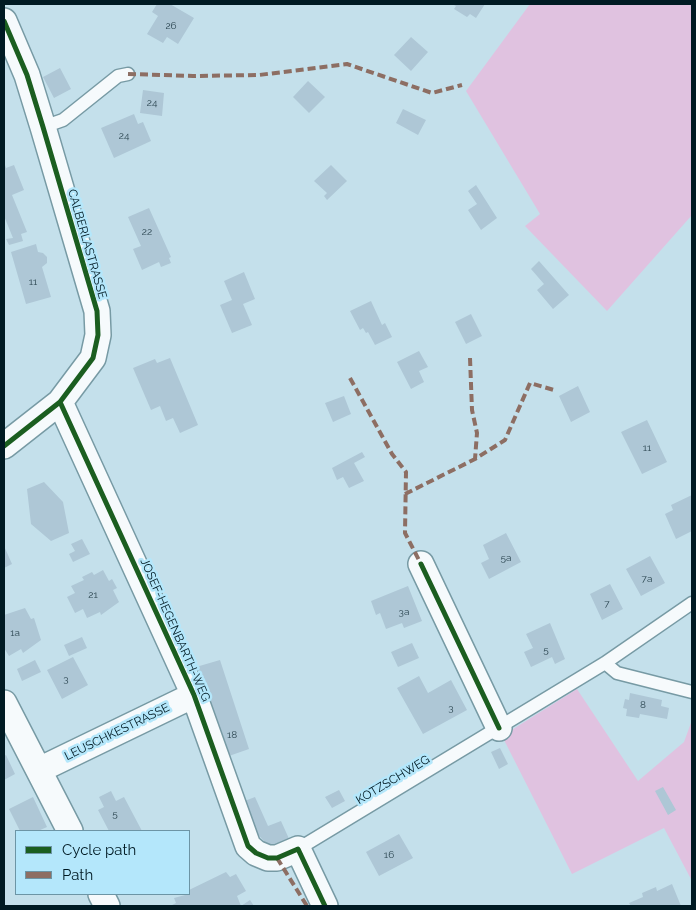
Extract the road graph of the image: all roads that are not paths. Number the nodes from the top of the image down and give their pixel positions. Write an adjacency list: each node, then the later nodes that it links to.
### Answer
1 (4, 21): 3 (street, CALBERLASTRASSE)
2 (128, 74): 3 (lane)
3 (43, 127): 4 (street, CALBERLASTRASSE)
4 (60, 402): 5 (street, CALBERLASTRASSE); 10 (street, JOSEF-HEGENBARTH-WEG)
5 (5, 442)
6 (420, 564): 12 (street)
7 (692, 603): 8 (lane, KOTZSCHWEG)
8 (605, 663): 9 (lane); 12 (lane, KOTZSCHWEG)
9 (692, 692)
10 (194, 695): 13 (street, LEUSCHKESTRASSE); 15 (street, JOSEF-HEGENBARTH-WEG)
11 (4, 703): 13 (street)
12 (499, 728): 15 (lane, KOTZSCHWEG)
13 (39, 770): 14 (street)
14 (69, 830)
15 (298, 849): 16 (street)
16 (325, 906)

